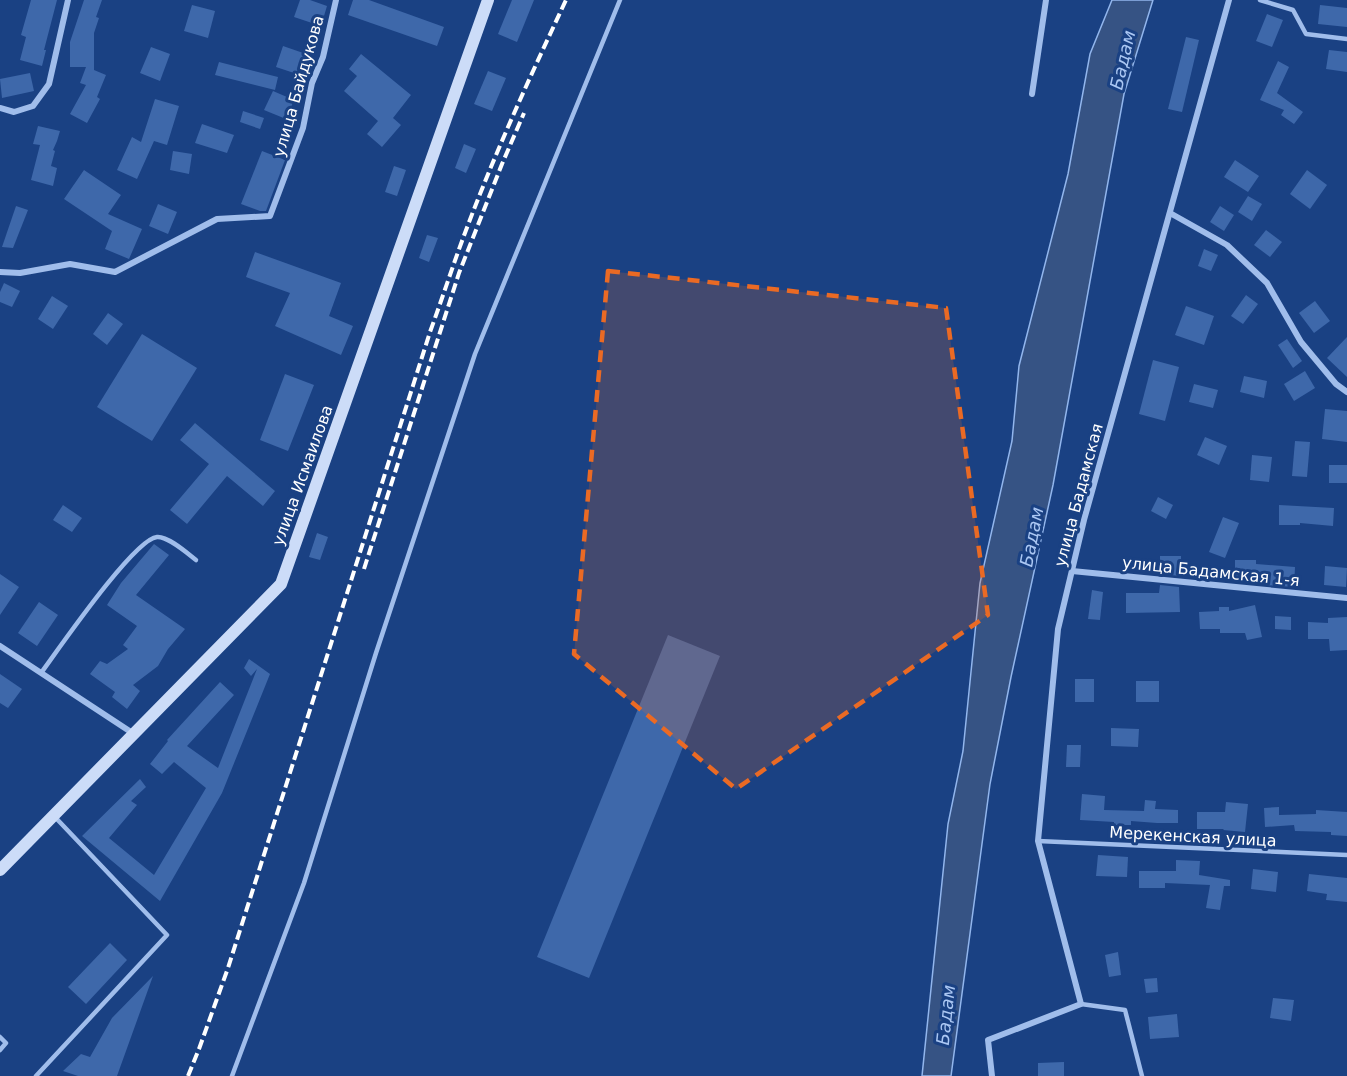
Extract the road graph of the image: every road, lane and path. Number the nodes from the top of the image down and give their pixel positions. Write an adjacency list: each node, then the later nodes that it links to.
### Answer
1 (68, 0): 10 (street)
2 (336, 0): 12 (street, улица Байдукова)
3 (488, 0): 19 (main road, улица Исмаилова)
4 (620, 0): 28 (lane)
5 (1046, 0): 9 (street)
6 (1229, 0): 11 (street, улица Бадамская)
7 (1260, 0): 8 (lane)
8 (1347, 39)
9 (1032, 94)
10 (0, 108)
11 (1170, 213): 13 (street); 15 (street, улица Бадамская)
12 (0, 272)
13 (1347, 392)
14 (196, 560): 18 (lane)
15 (1072, 571): 16 (street, улица Бадамская 1-я); 21 (street, улица Бадамская)
16 (1347, 598)
17 (0, 646): 18 (street)
18 (41, 673): 19 (street)
19 (134, 734): 20 (main road, улица Исмаилова)
20 (54, 816): 23 (main road, улица Исмаилова); 27 (lane)
21 (1038, 841): 22 (lane, Мерекенская улица); 24 (street, улица Бадамская)
22 (1347, 855)
23 (0, 870)
24 (1081, 1004): 29 (street); 30 (lane)
25 (0, 1037): 26 (lane)
26 (0, 1050)
27 (36, 1076)
28 (232, 1076)
29 (992, 1076)
30 (1142, 1076)

